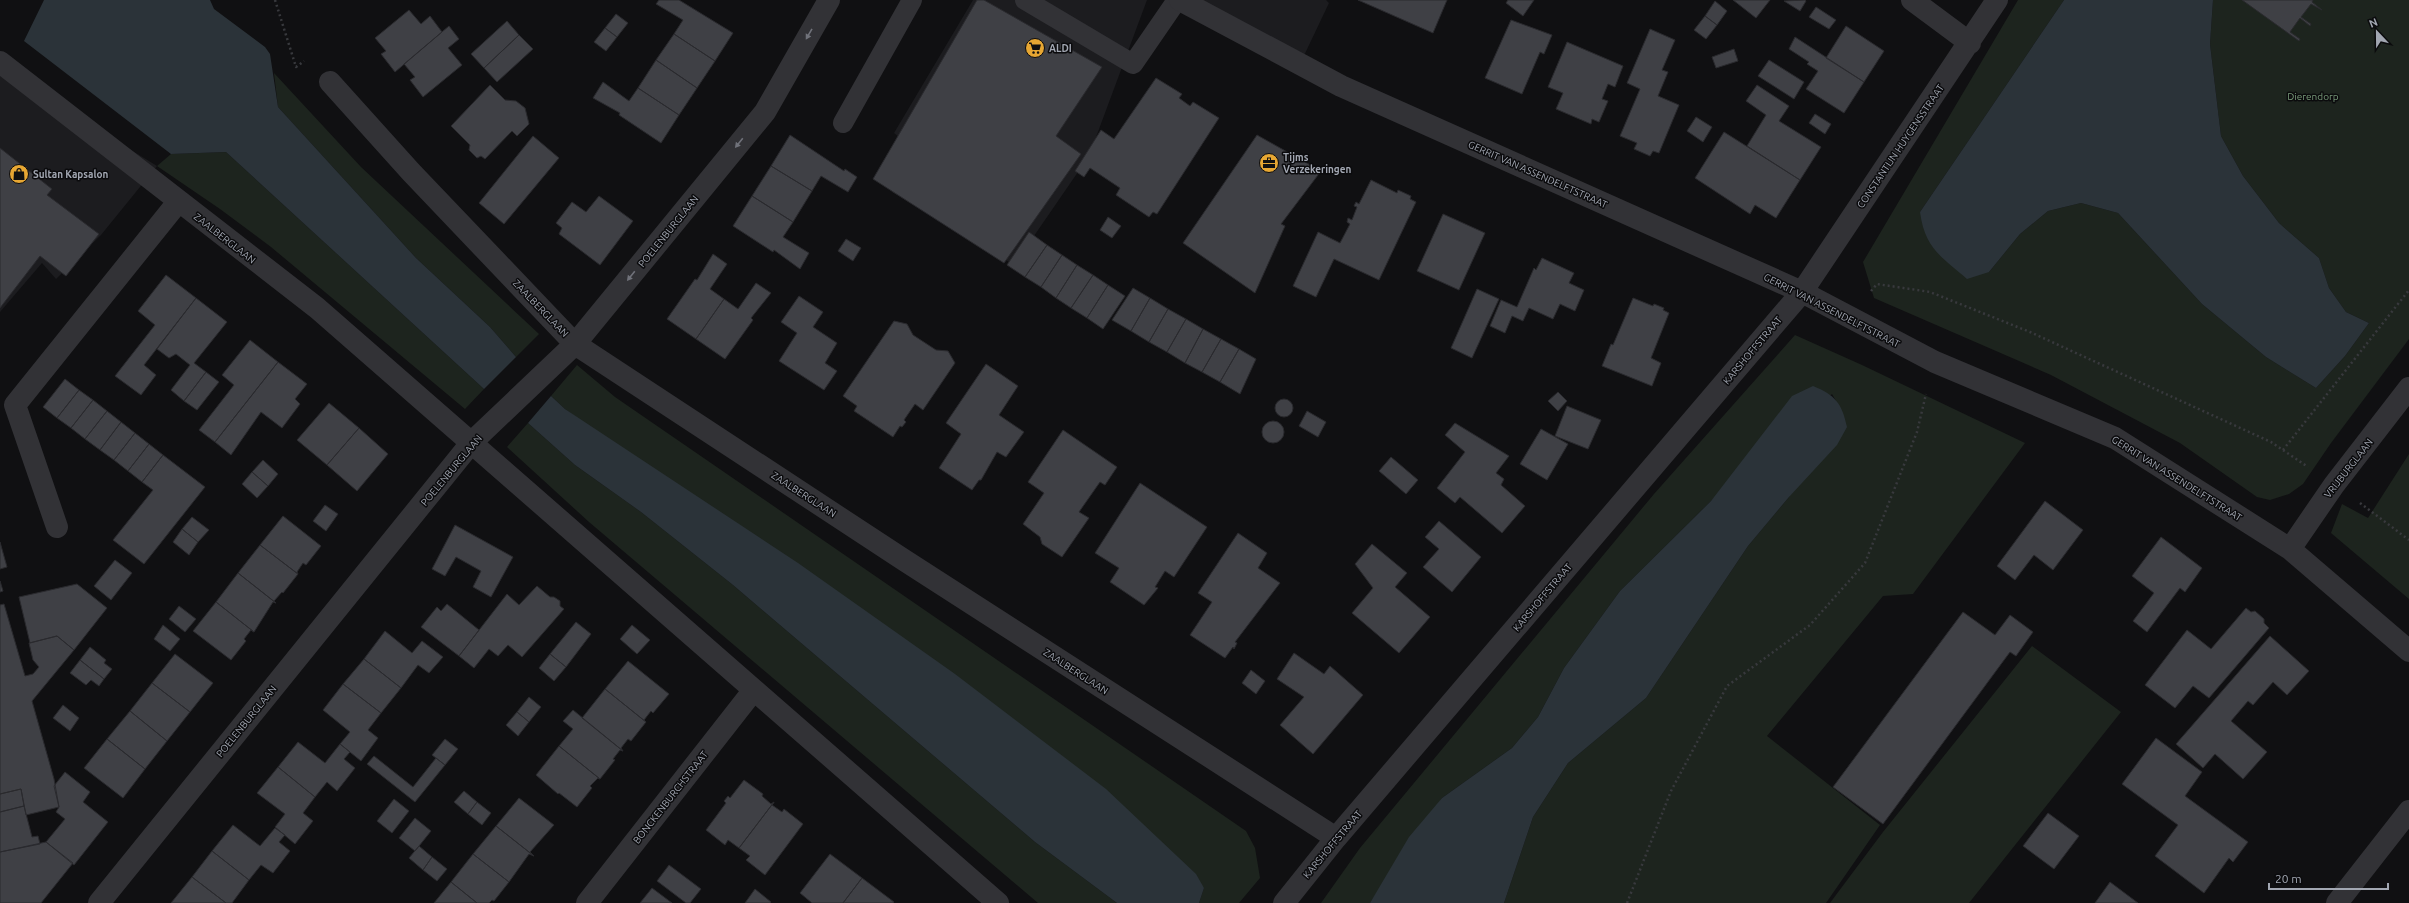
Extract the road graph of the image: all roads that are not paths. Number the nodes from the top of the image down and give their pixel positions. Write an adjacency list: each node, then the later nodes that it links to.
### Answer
1 (828, 0): 13 (street, POELENBURGLAAN, one-way to 13)
2 (912, 0): 10 (lane)
3 (1025, 0): 4 (lane, GERRIT VAN ASSENDELFTSTRAAT)
4 (1179, 0): 12 (street, GERRIT VAN ASSENDELFTSTRAAT)
5 (1912, 0): 7 (street)
6 (1997, 0): 7 (street, CONSTANTIJN HUYGENSSTRAAT)
7 (1970, 43): 12 (street, CONSTANTIJN HUYGENSSTRAAT)
8 (0, 62): 11 (street, ZAALBERGLAAN)
9 (330, 82): 13 (street, ZAALBERGLAAN)
10 (843, 123)
11 (178, 202): 15 (street, ZAALBERGLAAN); 16 (street)
12 (1802, 292): 17 (street, GERRIT VAN ASSENDELFTSTRAAT); 21 (street, KARSHOFFSTRAAT)
13 (575, 344): 15 (street, POELENBURGLAAN); 21 (street, ZAALBERGLAAN)
14 (2409, 388): 17 (street, VRIJBURGLAAN)
15 (472, 442): 19 (street, ZAALBERGLAAN); 22 (street, POELENBURGLAAN)
16 (57, 527)
17 (2290, 549): 18 (street, GERRIT VAN ASSENDELFTSTRAAT)
18 (2409, 651)
19 (754, 691): 23 (street, BONCKENBURCHSTRAAT); 24 (street, ZAALBERGLAAN)
20 (2409, 810): 26 (street)
21 (1336, 838): 25 (street, KARSHOFFSTRAAT)
22 (99, 903)
23 (587, 903)
24 (998, 903)
25 (1284, 903)
26 (2337, 903)

